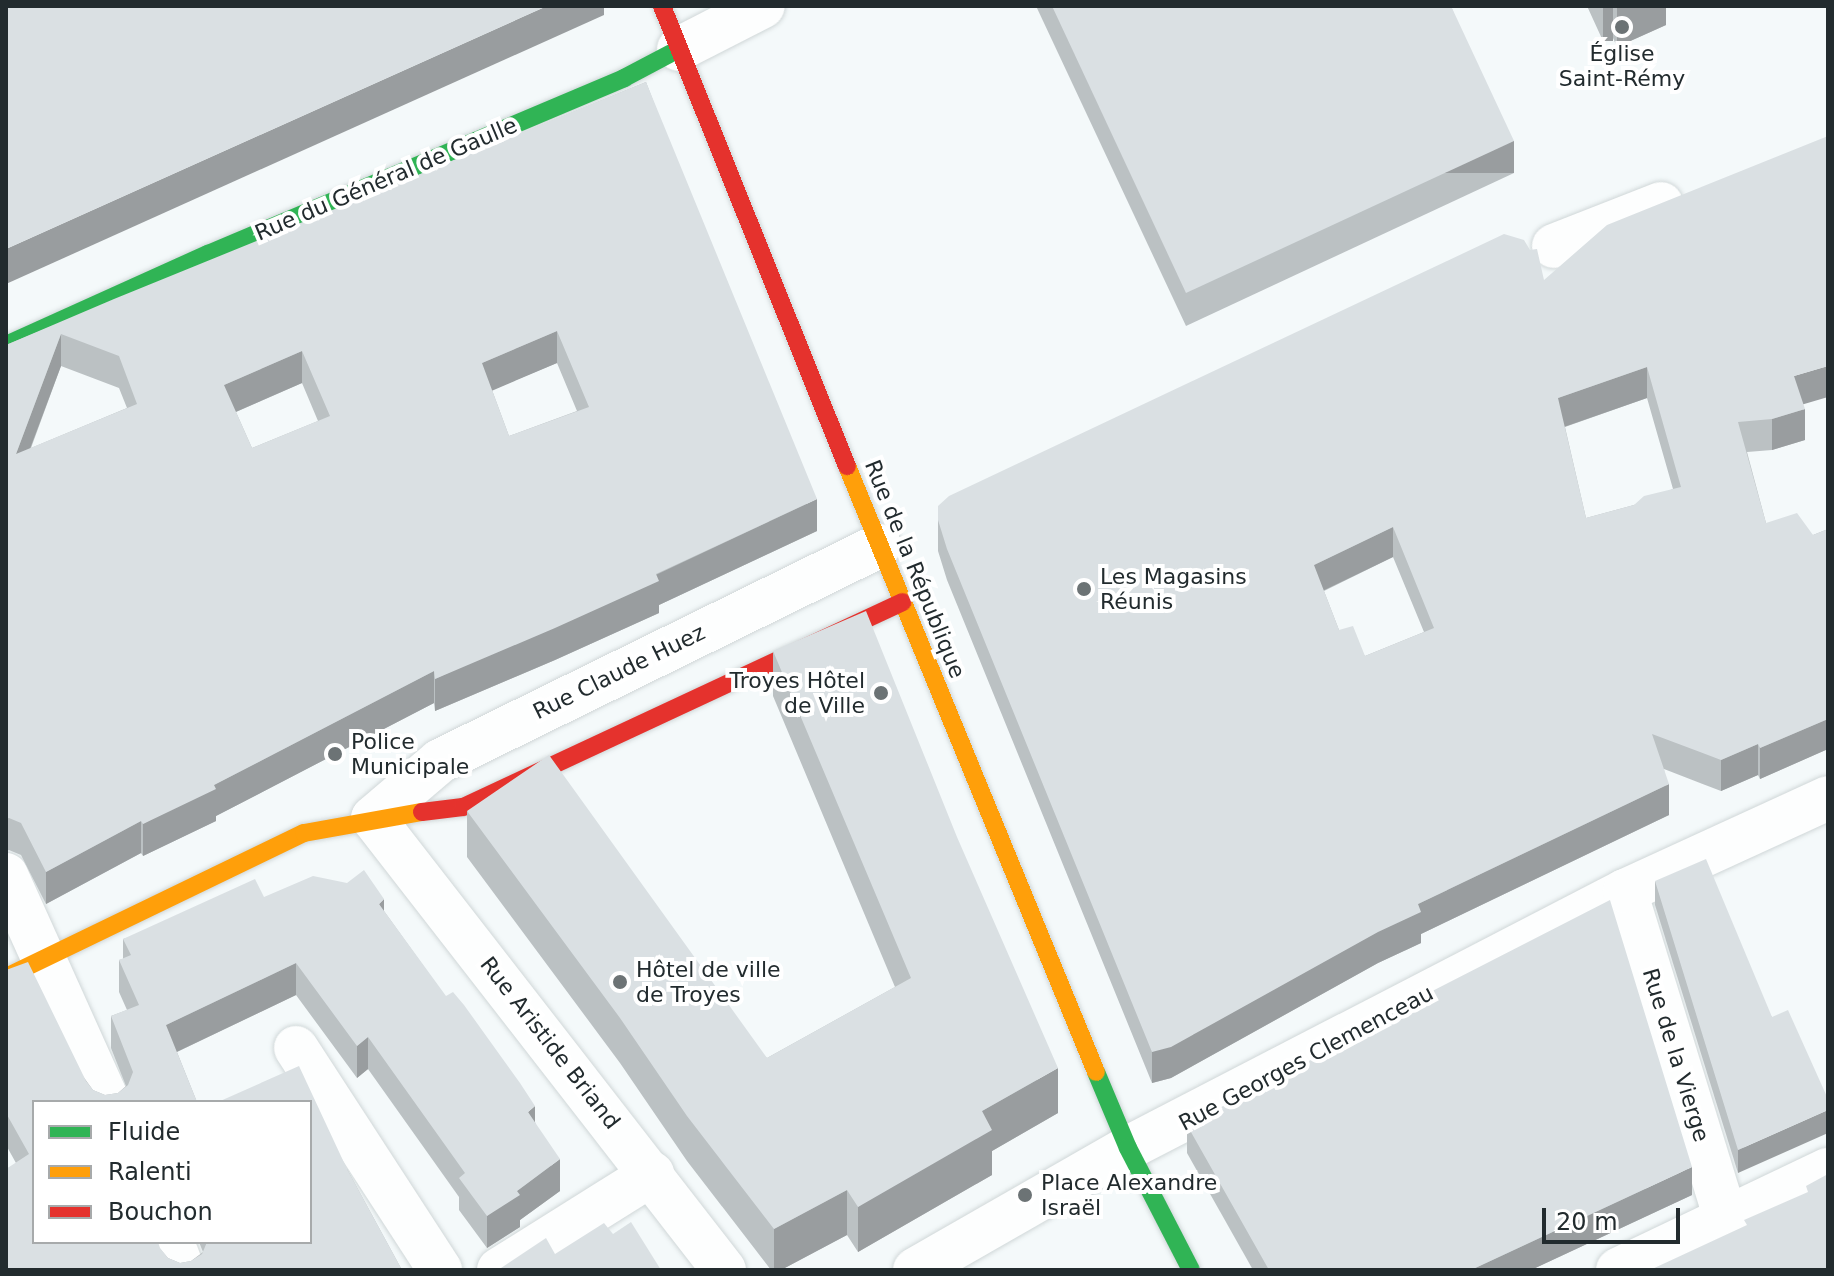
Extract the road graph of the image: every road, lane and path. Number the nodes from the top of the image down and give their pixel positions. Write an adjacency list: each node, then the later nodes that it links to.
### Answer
1 (662, 6): 3 (street, Rue de la République)
2 (763, 6): 3 (street, Rue du Général de Gaulle)
3 (679, 49): 6 (street, Rue du Général de Gaulle); 7 (street, Rue de la République)
4 (1700, 189): 5 (street)
5 (1554, 246)
6 (6, 345)
7 (879, 546): 8 (street, Rue de la République); 10 (street, Rue Claude Huez)
8 (902, 602): 10 (street, Rue Claude Huez); 16 (street, Rue de la République)
9 (1828, 798): 12 (street, Rue Georges Clemenceau)
10 (373, 818): 13 (street, Rue Claude Huez); 18 (street, Rue Aristide Briand)
11 (6, 875): 13 (street)
12 (1625, 891): 16 (street, Rue Georges Clemenceau); 19 (street, Rue de la Vierge)
13 (24, 968): 15 (street)
14 (296, 1048): 22 (street)
15 (107, 1100)
16 (1128, 1148): 25 (street); 26 (street, Rue de la République)
17 (1828, 1170): 19 (street)
18 (652, 1174): 23 (street); 24 (street, Rue Aristide Briand)
19 (1726, 1219): 27 (street)
20 (173, 1244): 21 (street)
21 (183, 1270)
22 (440, 1270)
23 (499, 1270)
24 (724, 1270)
25 (915, 1270)
26 (1191, 1270)
27 (1618, 1270)

